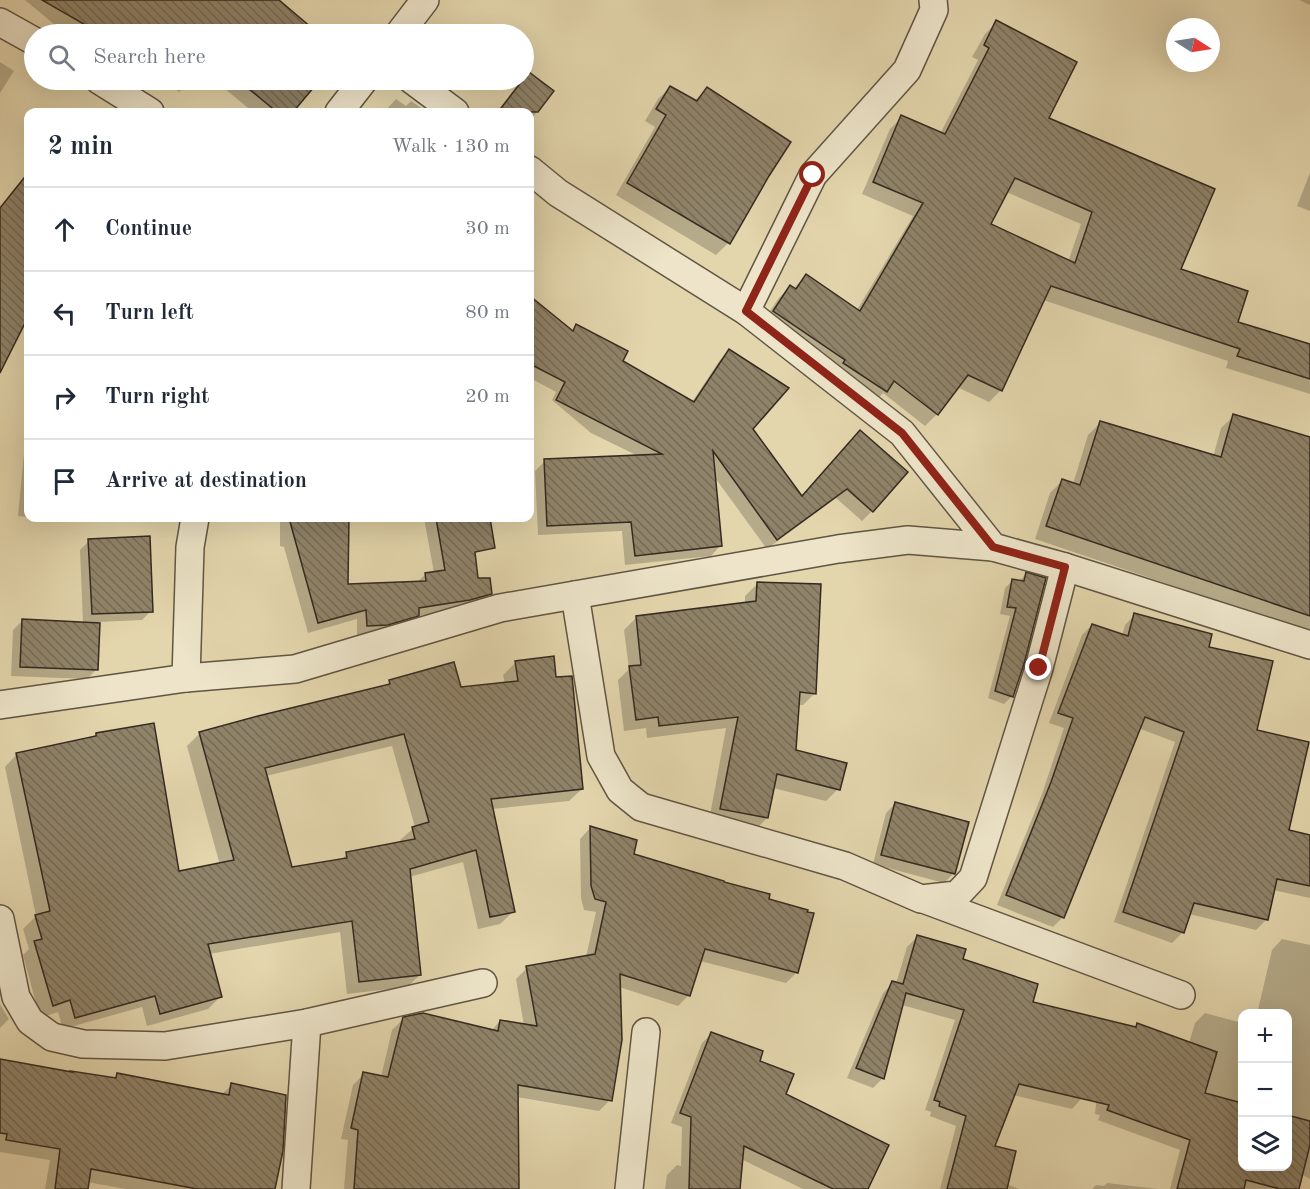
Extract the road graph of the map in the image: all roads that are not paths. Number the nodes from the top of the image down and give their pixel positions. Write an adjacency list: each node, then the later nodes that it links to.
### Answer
1 (425, 0): 4 (street)
2 (933, 0): 13 (street)
3 (0, 22): 5 (street)
4 (407, 24)
5 (24, 35)
6 (115, 90): 9 (street)
7 (356, 90): 10 (street)
8 (425, 90): 11 (street)
9 (144, 108)
10 (342, 108)
11 (449, 108)
12 (534, 173): 13 (street)
13 (746, 311): 15 (street)
14 (194, 522): 19 (street)
15 (993, 547): 16 (street); 17 (street)
16 (1065, 567): 18 (street); 21 (street)
17 (575, 595): 19 (street); 21 (street)
18 (1310, 645)
19 (186, 678): 20 (street)
20 (0, 705)
21 (921, 899): 24 (street)
22 (0, 919): 25 (street)
23 (483, 983): 25 (street)
24 (1181, 995)
25 (307, 1023): 27 (street)
26 (646, 1032): 28 (street)
27 (296, 1189)
28 (629, 1189)

